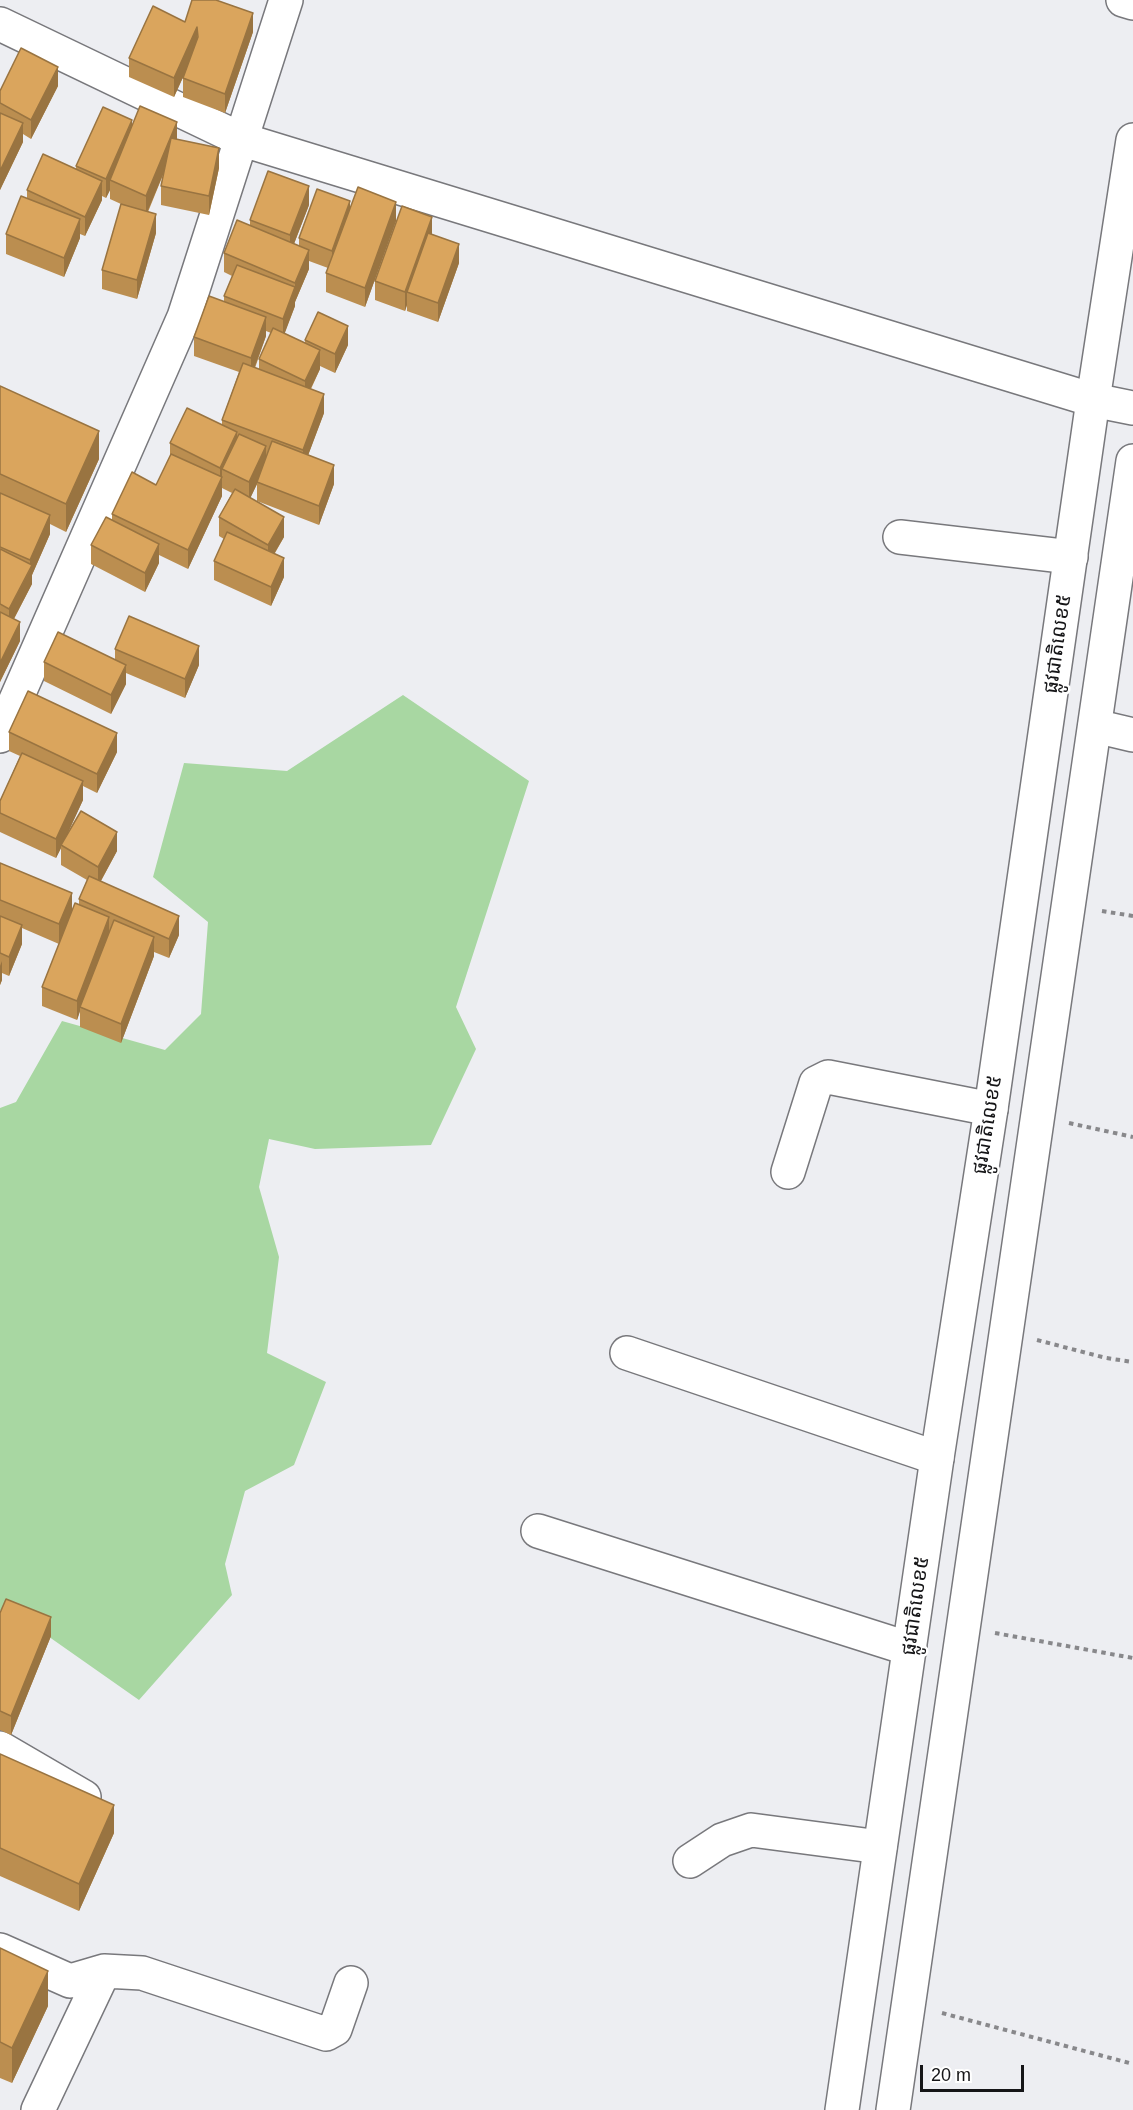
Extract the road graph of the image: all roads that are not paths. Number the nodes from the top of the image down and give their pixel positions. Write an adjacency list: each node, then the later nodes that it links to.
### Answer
1 (286, 0): 5 (main road)
2 (1123, 0): 3 (main road)
3 (1133, 3)
4 (0, 24): 5 (main road)
5 (240, 139): 7 (main road); 15 (main road)
6 (1133, 140): 7 (main road, ផ្លូវជាតិលេខ៥)
7 (1093, 400): 8 (main road); 12 (main road, ផ្លូវជាតិលេខ៥)
8 (1133, 408)
9 (1133, 462): 10 (main road)
10 (1129, 512): 13 (main road)
11 (900, 537): 12 (main road)
12 (1071, 557): 16 (main road, ផ្លូវជាតិលេខ៥)
13 (1095, 726): 14 (main road); 31 (main road)
14 (1133, 735)
15 (0, 736)
16 (991, 1109): 17 (main road); 19 (main road, ផ្លូវជាតិលេខ៥)
17 (788, 1172)
18 (627, 1353): 19 (main road)
19 (937, 1458): 21 (main road, ផ្លូវជាតិលេខ៥)
20 (538, 1531): 21 (main road)
21 (910, 1649): 24 (main road, ផ្លូវជាតិលេខ៥)
22 (0, 1748): 23 (main road)
23 (110, 1812)
24 (880, 1847): 25 (main road); 30 (main road, ផ្លូវជាតិលេខ៥)
25 (690, 1861)
26 (0, 1950): 27 (main road)
27 (104, 1971): 28 (main road); 29 (main road)
28 (351, 1983)
29 (39, 2110)
30 (842, 2110)
31 (893, 2110)

